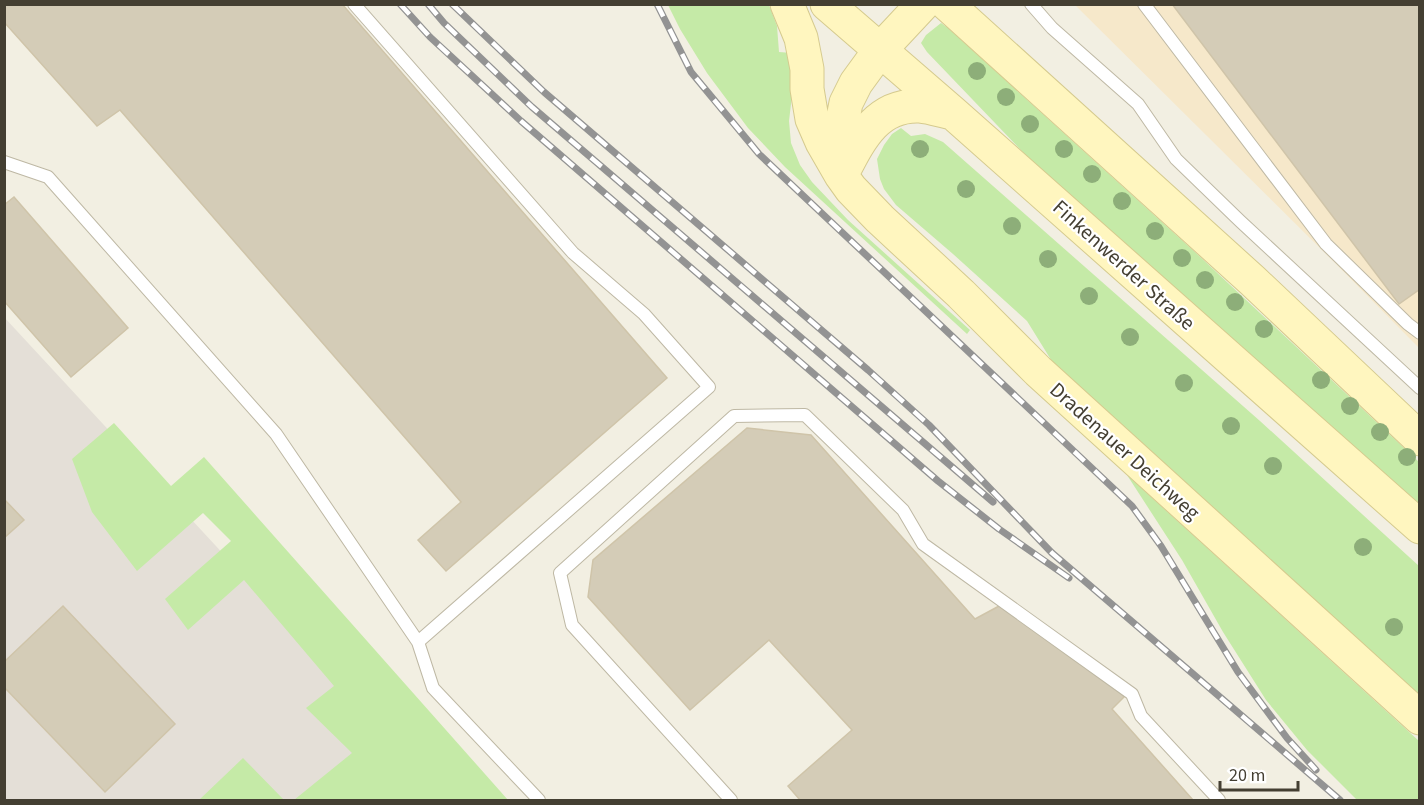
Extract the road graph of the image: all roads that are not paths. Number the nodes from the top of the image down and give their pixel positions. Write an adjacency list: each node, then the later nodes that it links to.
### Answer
1 (354, 4): 17 (lane)
2 (787, 4): 9 (main road, Dradenauer Deichweg)
3 (923, 4): 8 (main road)
4 (947, 4): 15 (main road)
5 (1031, 4): 14 (lane)
6 (1144, 4): 13 (lane)
7 (836, 7): 8 (main road, Finkenwerder Straße); 9 (main road, Dradenauer Deichweg)
8 (880, 50): 10 (main road, Finkenwerder Straße); 12 (main road)
9 (807, 69): 12 (main road, Dradenauer Deichweg)
10 (953, 113): 12 (main road); 16 (main road, Finkenwerder Straße)
11 (4, 162): 17 (lane)
12 (841, 175): 18 (main road, Dradenauer Deichweg)
13 (1419, 333)
14 (1419, 388)
15 (1419, 439)
16 (1419, 527)
17 (418, 642): 19 (lane)
18 (1419, 718)
19 (539, 801)
20 (731, 801): 21 (lane)
21 (1219, 801)

